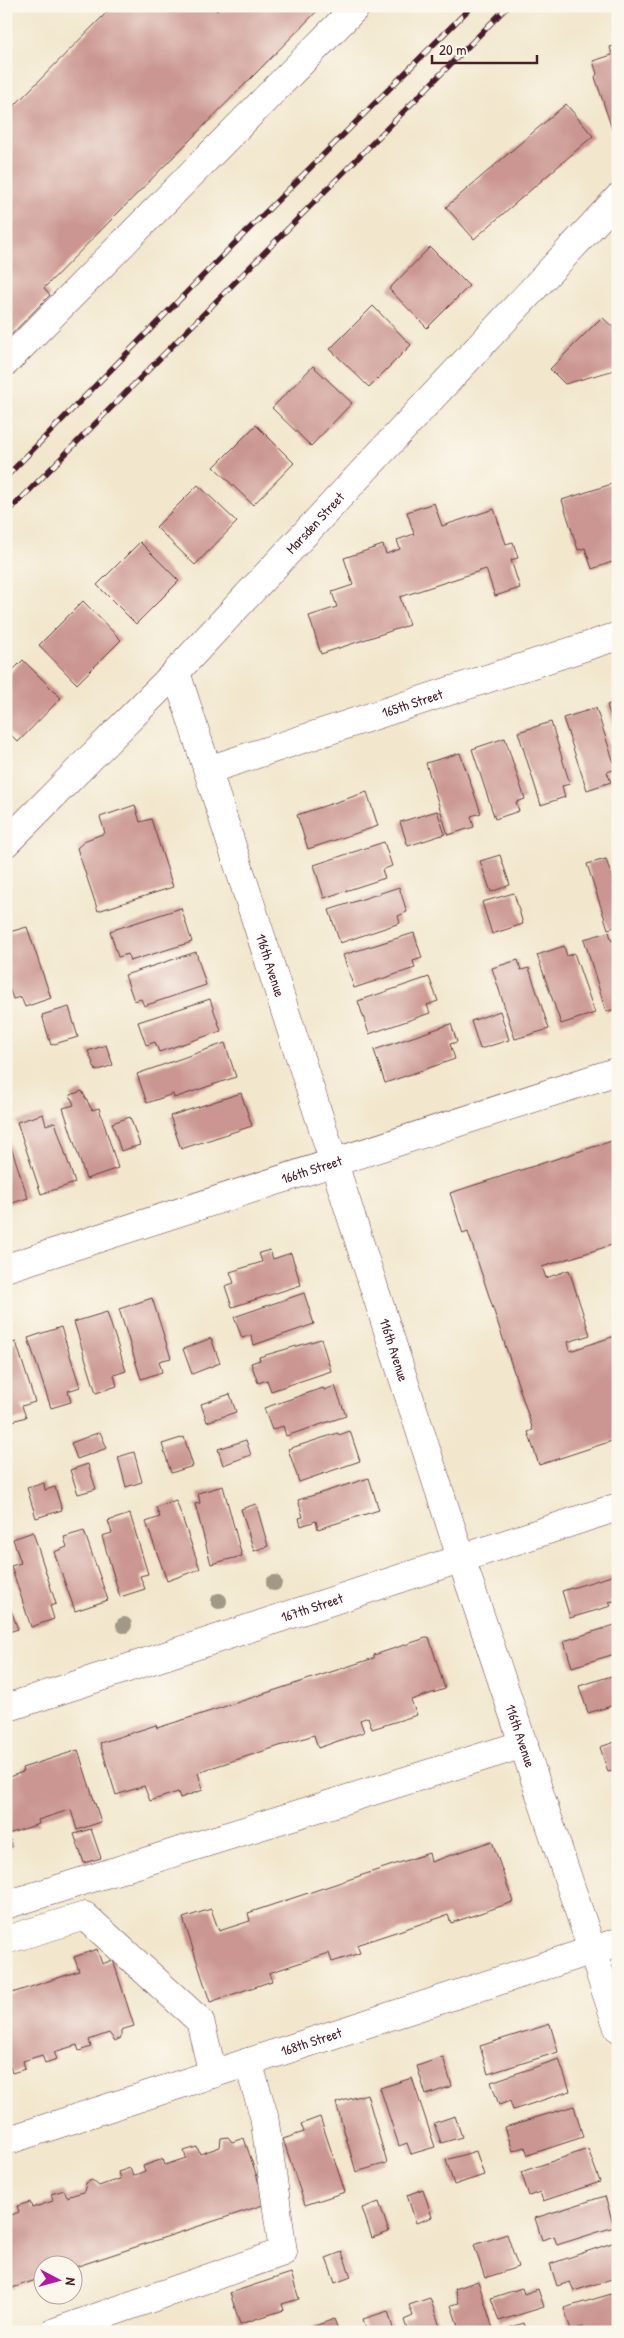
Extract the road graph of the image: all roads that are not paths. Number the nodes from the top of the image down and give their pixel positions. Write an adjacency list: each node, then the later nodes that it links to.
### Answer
1 (357, 6): 3 (street)
2 (618, 198): 5 (street, Marsden Street)
3 (6, 362)
4 (618, 636): 6 (street, 165th Street)
5 (176, 672): 6 (street, 116th Avenue); 7 (street, Marsden Street)
6 (208, 770): 9 (street, 116th Avenue)
7 (6, 843)
8 (618, 1071): 9 (street, 166th Street)
9 (333, 1164): 10 (street, 166th Street); 12 (street, 116th Avenue)
10 (6, 1268)
11 (618, 1507): 12 (street, 167th Street)
12 (461, 1558): 13 (street, 167th Street); 14 (street, 116th Avenue)
13 (6, 1708)
14 (524, 1744): 15 (street); 17 (street, 116th Avenue)
15 (6, 1905)
16 (6, 1940): 20 (street)
17 (605, 1946): 18 (street, 116th Avenue); 19 (street, 168th Street)
18 (618, 2028)
19 (248, 2062): 20 (street, 168th Street); 22 (street)
20 (213, 2074): 21 (street, 168th Street)
21 (6, 2141)
22 (55, 2332)

